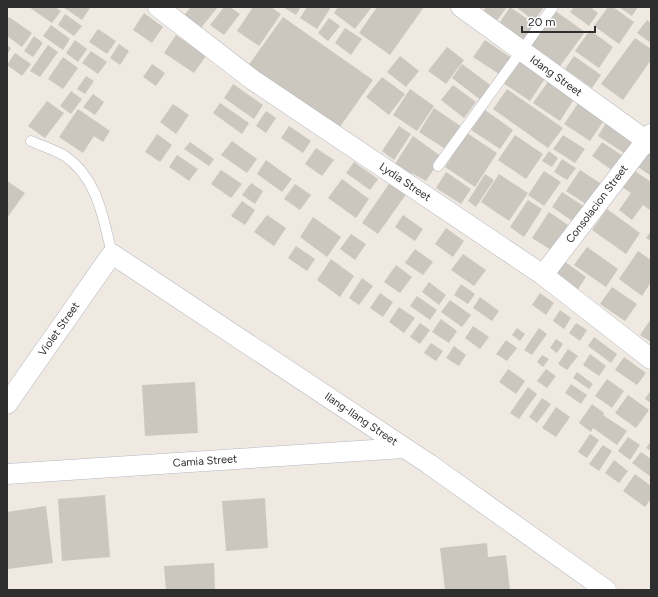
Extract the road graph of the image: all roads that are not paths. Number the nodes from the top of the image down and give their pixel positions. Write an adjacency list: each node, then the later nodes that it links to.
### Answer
1 (158, 7): 9 (street, Lydia Street)
2 (461, 7): 4 (street, Idang Street)
3 (553, 7): 4 (lane)
4 (522, 51): 5 (street, Idang Street); 7 (lane)
5 (649, 139): 9 (street, Consolacion Street)
6 (31, 141): 8 (lane)
7 (438, 166)
8 (112, 254): 11 (street, Violet Street); 12 (street, Ilang-Ilang Street)
9 (543, 275): 10 (street, Lydia Street)
10 (651, 359)
11 (7, 404)
12 (404, 448): 13 (street, Camia Street); 14 (street, Ilang-Ilang Street)
13 (7, 474)
14 (600, 589)

